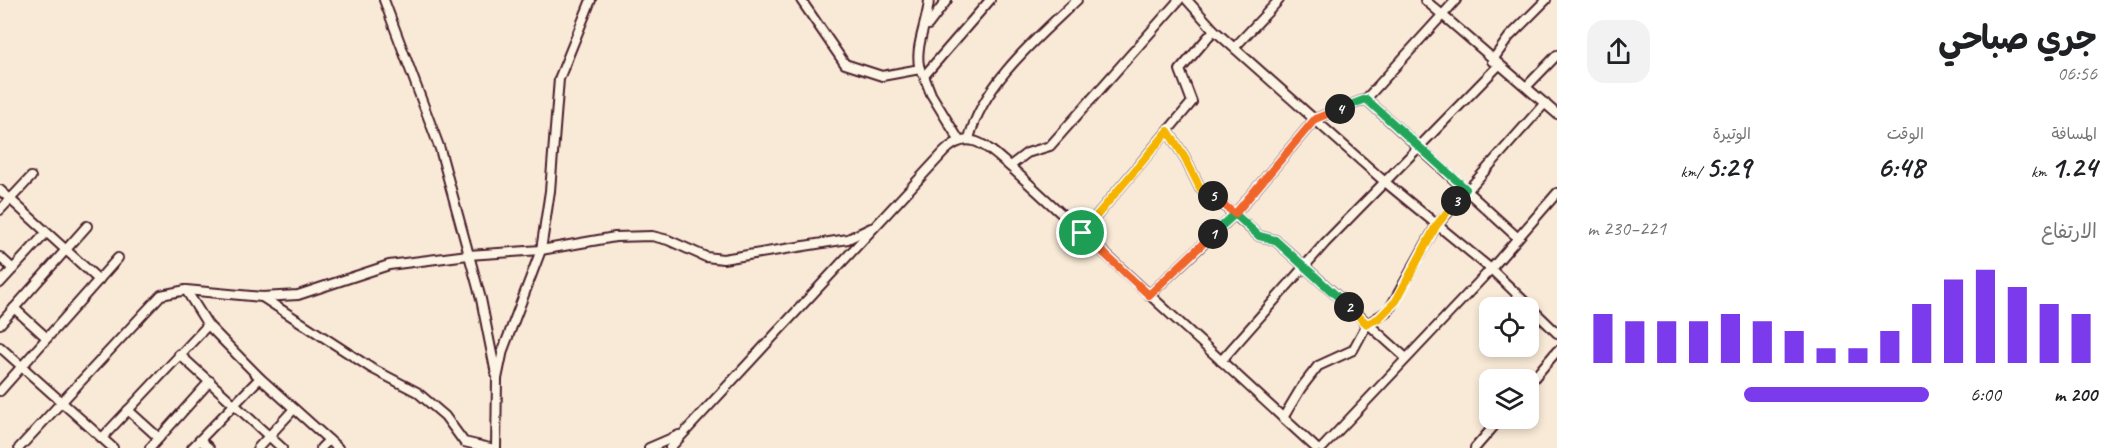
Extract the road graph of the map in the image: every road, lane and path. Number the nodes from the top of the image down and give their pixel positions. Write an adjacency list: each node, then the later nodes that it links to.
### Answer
1 (384, 0): 47 (street)
2 (591, 0): 46 (street)
3 (801, 0): 20 (street)
4 (929, 0): 15 (street)
5 (947, 0): 15 (street)
6 (990, 0): 20 (street)
7 (1077, 0): 27 (street)
8 (1179, 0): 30 (street)
9 (1186, 0): 16 (street)
10 (1279, 0): 17 (street)
11 (1425, 0): 14 (street)
12 (1456, 0): 14 (street)
13 (1546, 0): 19 (street)
14 (1441, 15): 19 (street); 22 (street)
15 (925, 28): 20 (street)
16 (1214, 30): 17 (street); 26 (street)
17 (1235, 47): 25 (street)
18 (1557, 55): 21 (street)
19 (1495, 63): 21 (street); 29 (street)
20 (922, 72): 28 (street)
21 (1527, 86): 23 (street)
22 (1366, 99): 25 (street); 29 (street)
23 (1545, 103): 24 (street); 33 (street)
24 (1557, 114)
25 (1315, 119): 32 (street); 38 (street)
26 (1168, 131): 38 (street); 43 (street)
27 (969, 139): 28 (street); 30 (street)
28 (959, 140): 41 (street)
29 (1420, 146): 32 (street); 33 (street)
30 (1010, 166): 43 (street)
31 (31, 177): 36 (street)
32 (1385, 182): 40 (street); 50 (street)
33 (1466, 189): 40 (street); 44 (street)
34 (0, 190): 36 (street)
35 (1557, 193): 44 (street)
36 (10, 199): 37 (street); 42 (street)
37 (0, 210)
38 (1235, 214): 50 (street); 56 (street)
39 (87, 226): 45 (street)
40 (1436, 226): 52 (street); 60 (street)
41 (871, 228): 46 (street); 81 (street)
42 (46, 232): 45 (street); 51 (street)
43 (1082, 233): 56 (street)
44 (1518, 238): 52 (street)
45 (66, 250): 53 (street); 58 (street)
46 (541, 250): 47 (street); 72 (street)
47 (468, 255): 57 (street); 72 (street)
48 (0, 257): 51 (street)
49 (118, 258): 53 (street)
50 (1304, 266): 60 (street); 68 (street)
51 (13, 269): 54 (street)
52 (1491, 269): 62 (street); 67 (street)
53 (99, 280): 63 (street)
54 (0, 283)
55 (186, 290): 57 (street); 61 (street); 75 (street)
56 (1149, 295): 68 (street)
57 (262, 297): 96 (street)
58 (14, 308): 59 (street); 63 (street)
59 (0, 324)
60 (1367, 324): 67 (street); 79 (street)
61 (208, 325): 66 (street); 71 (street)
62 (1557, 333)
63 (48, 338): 69 (street)
64 (0, 347): 69 (street)
65 (1557, 351): 70 (street)
66 (179, 354): 73 (street); 78 (street)
67 (1406, 358): 101 (street)
68 (1221, 361): 79 (street)
69 (22, 367): 74 (street); 75 (street)
70 (1539, 373)
71 (260, 378): 76 (street); 77 (street)
72 (497, 379): 97 (street)
73 (210, 381): 76 (street); 84 (street)
74 (0, 391)
75 (61, 402): 83 (street); 87 (street)
76 (236, 404): 82 (street); 85 (street)
77 (294, 409): 82 (street); 86 (street)
78 (128, 410): 83 (street); 84 (street)
79 (1283, 418): 100 (street)
80 (1491, 429): 102 (street)
81 (683, 434): 98 (street); 99 (street)
82 (268, 436): 92 (street); 93 (street)
83 (102, 438): 88 (street)
84 (159, 438): 89 (street)
85 (200, 440): 90 (street); 91 (street)
86 (328, 440): 94 (street); 95 (street)
87 (19, 448)
88 (113, 448)
89 (150, 448)
90 (192, 448)
91 (209, 448)
92 (258, 448)
93 (282, 448)
94 (321, 448)
95 (338, 448)
96 (490, 448)
97 (496, 448)
98 (649, 448)
99 (670, 448)
100 (1316, 448)
101 (1322, 448)
102 (1475, 448)

